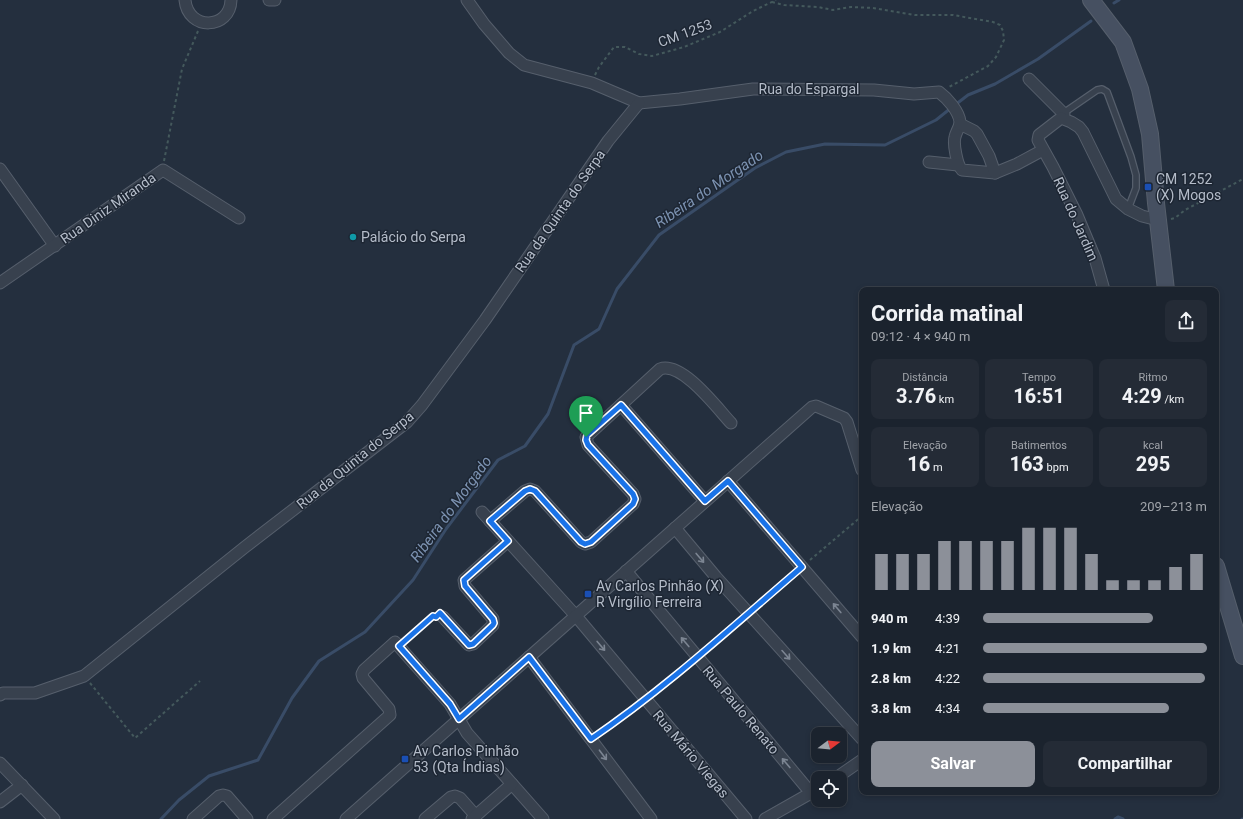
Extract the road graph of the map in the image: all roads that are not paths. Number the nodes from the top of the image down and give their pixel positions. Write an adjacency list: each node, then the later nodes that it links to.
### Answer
1 (231, 0): 6 (street)
2 (269, 0): 3 (street)
3 (275, 0)
4 (467, 0): 8 (street)
5 (1091, 0): 18 (street)
6 (184, 2)
7 (1029, 79): 9 (street)
8 (639, 103): 10 (street, Rua do Espargal); 39 (street, Rua da Quinta do Serpa)
9 (1064, 116): 11 (street); 16 (street); 16 (lane)
10 (960, 121): 13 (street); 15 (street)
11 (1043, 150): 15 (street); 21 (street, Rua do Jardim)
12 (929, 162): 13 (street)
13 (958, 165): 15 (street)
14 (0, 169): 19 (street)
15 (995, 172)
16 (1128, 210): 18 (street)
17 (239, 218): 19 (street, Rua Diniz Miranda)
18 (1158, 220): 22 (street)
19 (55, 246): 20 (street, Rua Diniz Miranda)
20 (0, 284)
21 (1103, 287)
22 (1166, 287)
23 (621, 405): 24 (street); 27 (street); 29 (street)
24 (731, 423)
25 (859, 460): 26 (street)
26 (728, 481): 27 (street); 36 (street, one-way to 26)
27 (705, 501): 30 (street)
28 (482, 512): 29 (street, Rua Mário Viegas)
29 (490, 521): 31 (street, Rua Mário Viegas)
30 (675, 528): 32 (street); 41 (street, one-way to 41)
31 (508, 541): 34 (street, Rua Mário Viegas); 35 (street)
32 (626, 571): 34 (street); 47 (street, Rua Paulo Renato, one-way to 32)
33 (1219, 576): 37 (street)
34 (576, 616): 38 (street); 59 (street, Rua Mário Viegas, one-way to 59)
35 (443, 617)
36 (859, 634)
37 (1243, 656)
38 (529, 657): 40 (street); 58 (street, one-way to 58)
39 (1, 692)
40 (459, 719): 45 (street); 54 (street); 55 (street)
41 (859, 736)
42 (859, 762): 44 (street)
43 (0, 763): 46 (street)
44 (846, 771)
45 (512, 784): 50 (street); 57 (street)
46 (22, 785): 49 (street); 51 (street)
47 (811, 788)
48 (811, 793): 60 (street)
49 (0, 802)
50 (474, 817): 56 (street)
51 (54, 819)
52 (193, 819): 53 (street)
53 (247, 819)
54 (273, 819)
55 (346, 819)
56 (426, 819)
57 (543, 819)
58 (651, 819)
59 (746, 819)
60 (765, 819)

